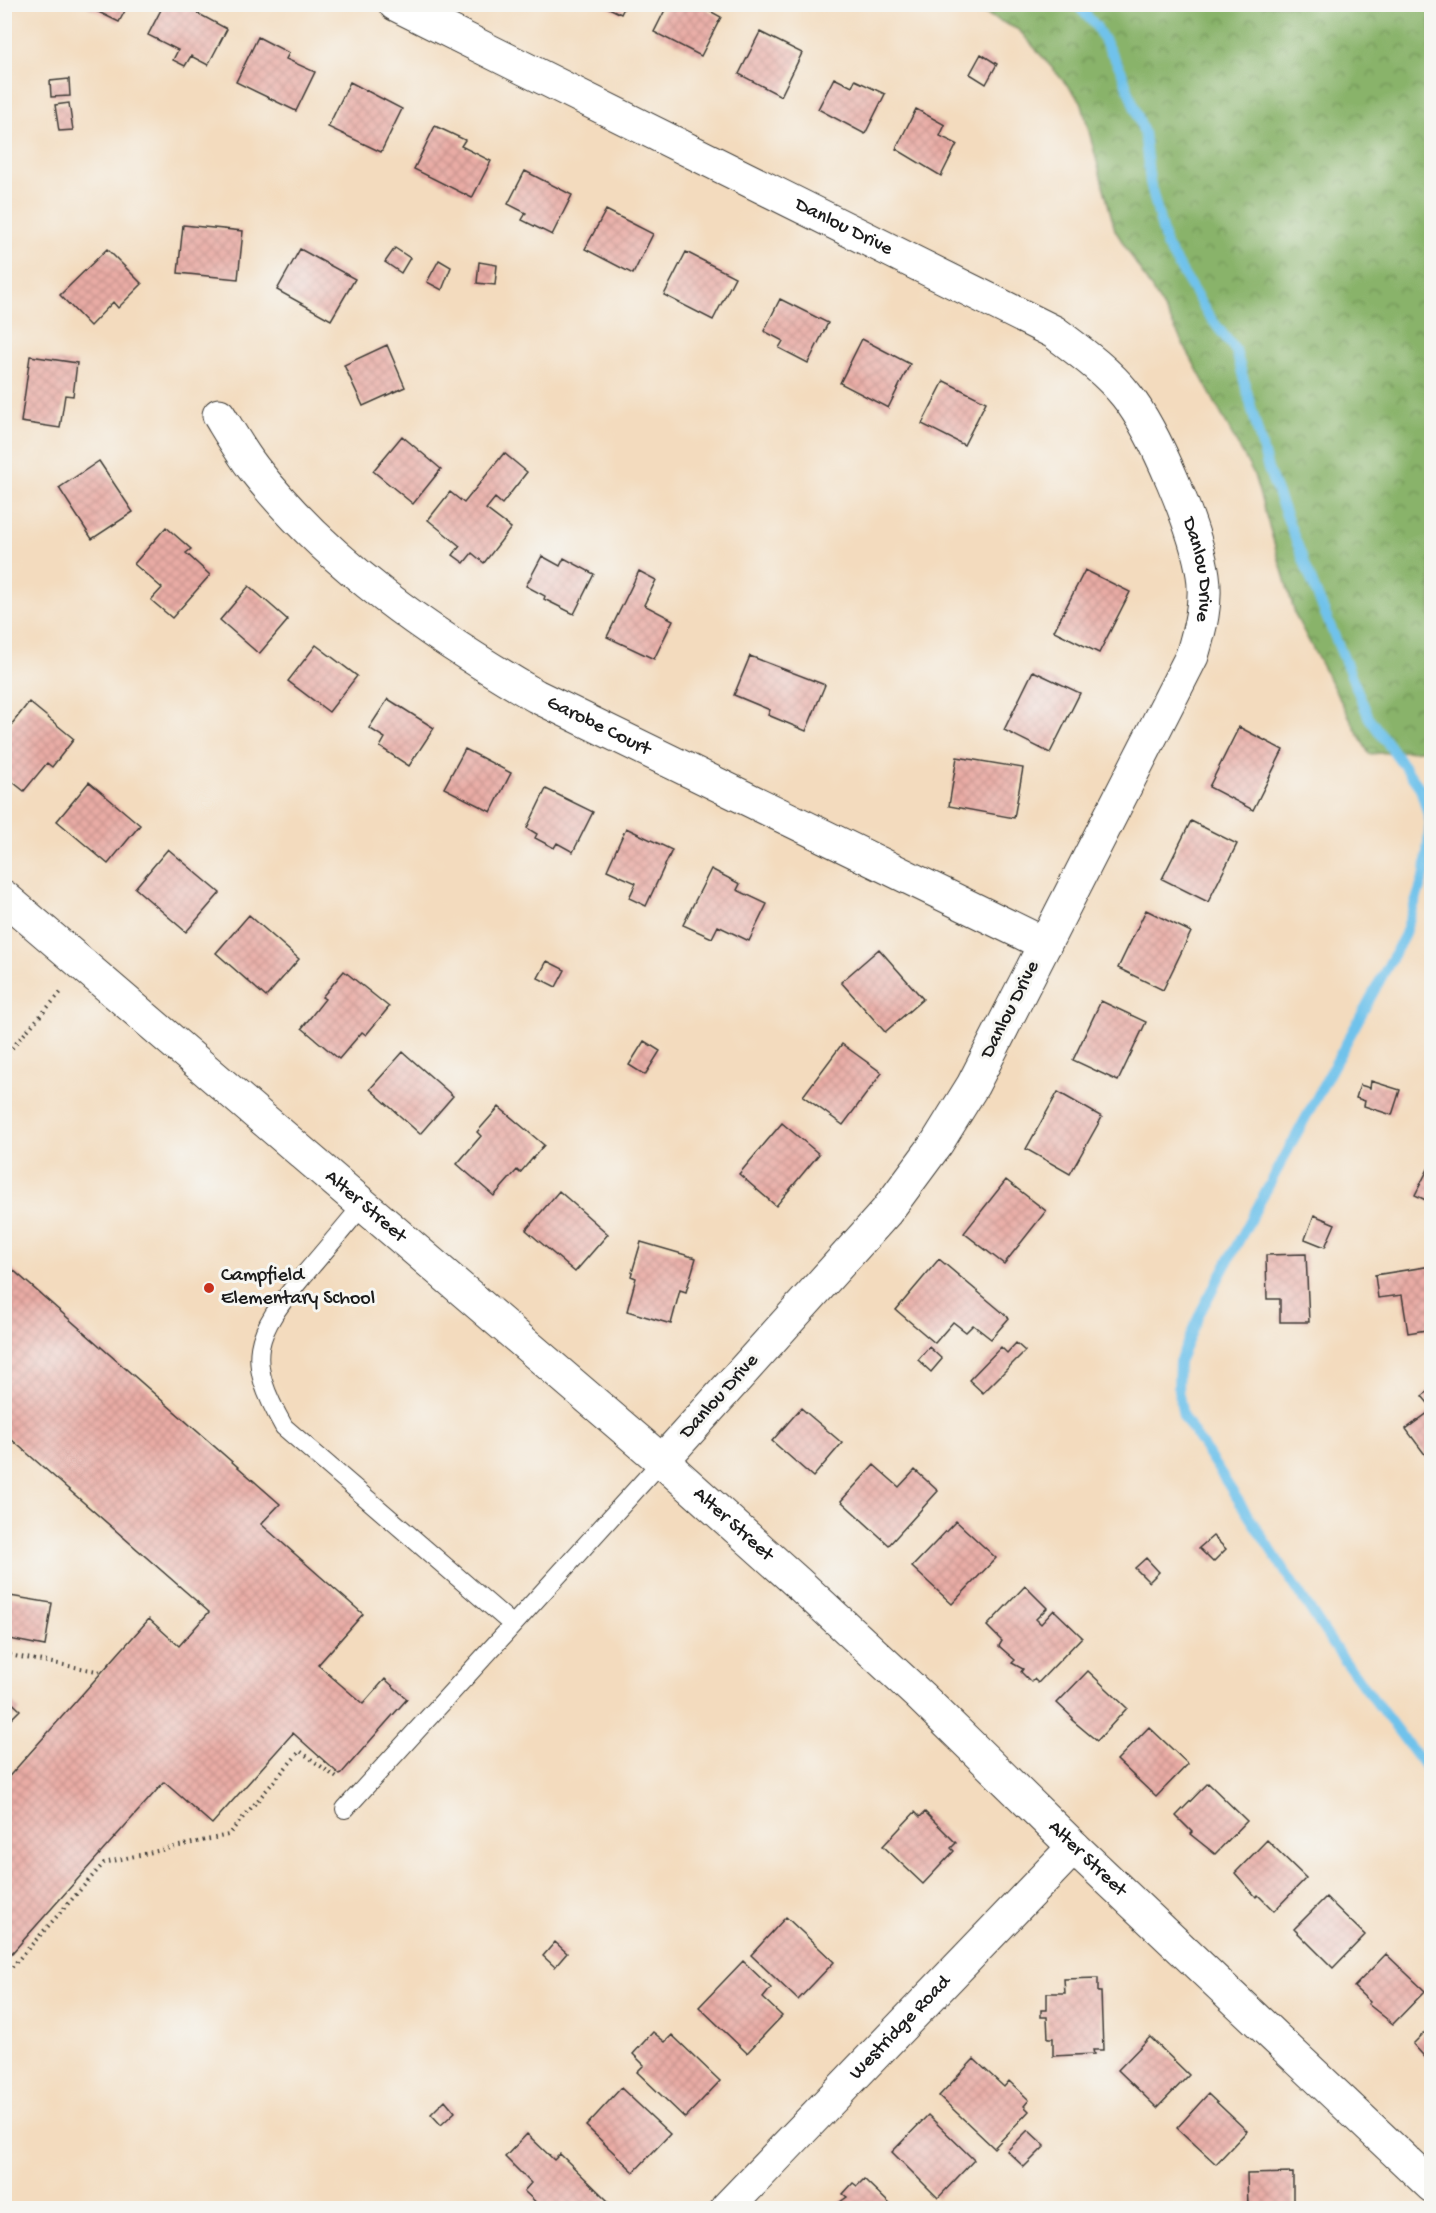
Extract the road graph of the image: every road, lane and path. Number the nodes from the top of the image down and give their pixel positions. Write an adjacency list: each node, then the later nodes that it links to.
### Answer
1 (395, 4): 4 (street, Danlou Drive)
2 (219, 415): 4 (street, Garobe Court)
3 (4, 897): 5 (street, Alter Street)
4 (1045, 944): 8 (street, Danlou Drive)
5 (84, 966): 6 (path); 7 (street, Alter Street)
6 (4, 1057)
7 (362, 1206): 8 (street, Alter Street); 9 (lane)
8 (662, 1461): 9 (lane); 14 (street, Alter Street)
9 (513, 1625): 12 (lane)
10 (4, 1654): 11 (path)
11 (102, 1672)
12 (359, 1794): 13 (lane); 15 (path)
13 (345, 1809)
14 (1074, 1847): 16 (street, Alter Street); 17 (street, Westridge Road)
15 (4, 1976)
16 (1431, 2186)
17 (727, 2208)

